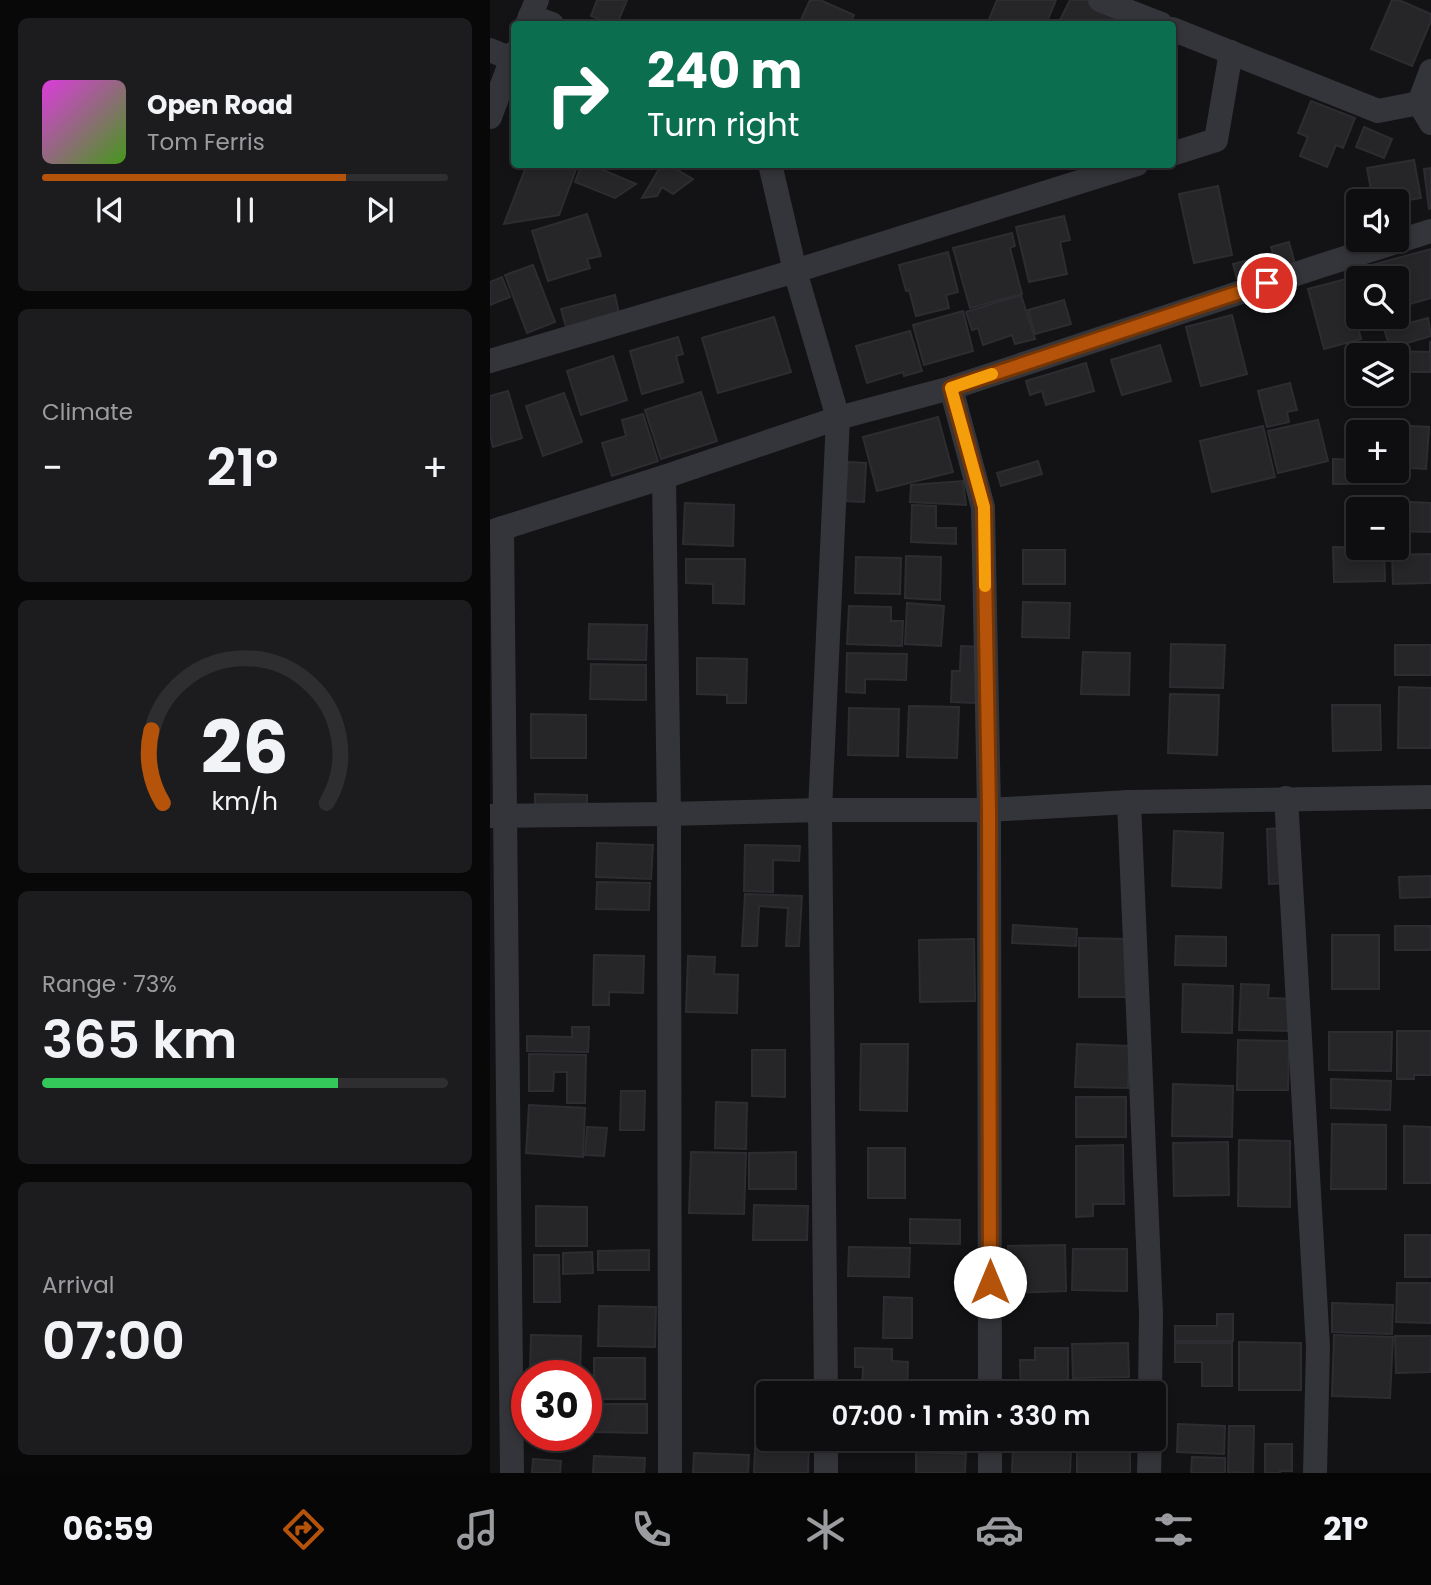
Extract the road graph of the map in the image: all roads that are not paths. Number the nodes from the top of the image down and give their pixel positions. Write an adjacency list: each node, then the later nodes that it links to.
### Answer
1 (1100, 0): 2 (street)
2 (1153, 21)
3 (1176, 31): 4 (street)
4 (1231, 52): 7 (street); 9 (street)
5 (506, 54): 8 (street)
6 (1431, 71): 7 (street)
7 (1425, 113)
8 (490, 117)
9 (1176, 153)
10 (770, 168): 13 (street)
11 (1124, 168): 13 (street)
12 (1431, 231): 15 (street)
13 (795, 271): 14 (street); 16 (street)
14 (490, 361)
15 (951, 388): 16 (street); 23 (street)
16 (838, 418): 17 (street); 22 (street)
17 (664, 477): 18 (street); 24 (street)
18 (496, 530): 25 (street)
19 (1431, 797): 20 (street)
20 (1286, 798): 21 (street); 37 (street)
21 (1129, 802): 23 (street); 28 (street)
22 (820, 810): 23 (street); 24 (street); 26 (street)
23 (989, 810): 27 (street)
24 (669, 814): 25 (street); 33 (street)
25 (498, 816): 32 (street)
26 (826, 1381)
27 (990, 1381)
28 (1150, 1381)
29 (826, 1451): 34 (street)
30 (990, 1451): 35 (street)
31 (1150, 1451): 36 (street)
32 (512, 1473)
33 (670, 1473)
34 (826, 1473)
35 (990, 1473)
36 (1149, 1473)
37 (1315, 1473)

